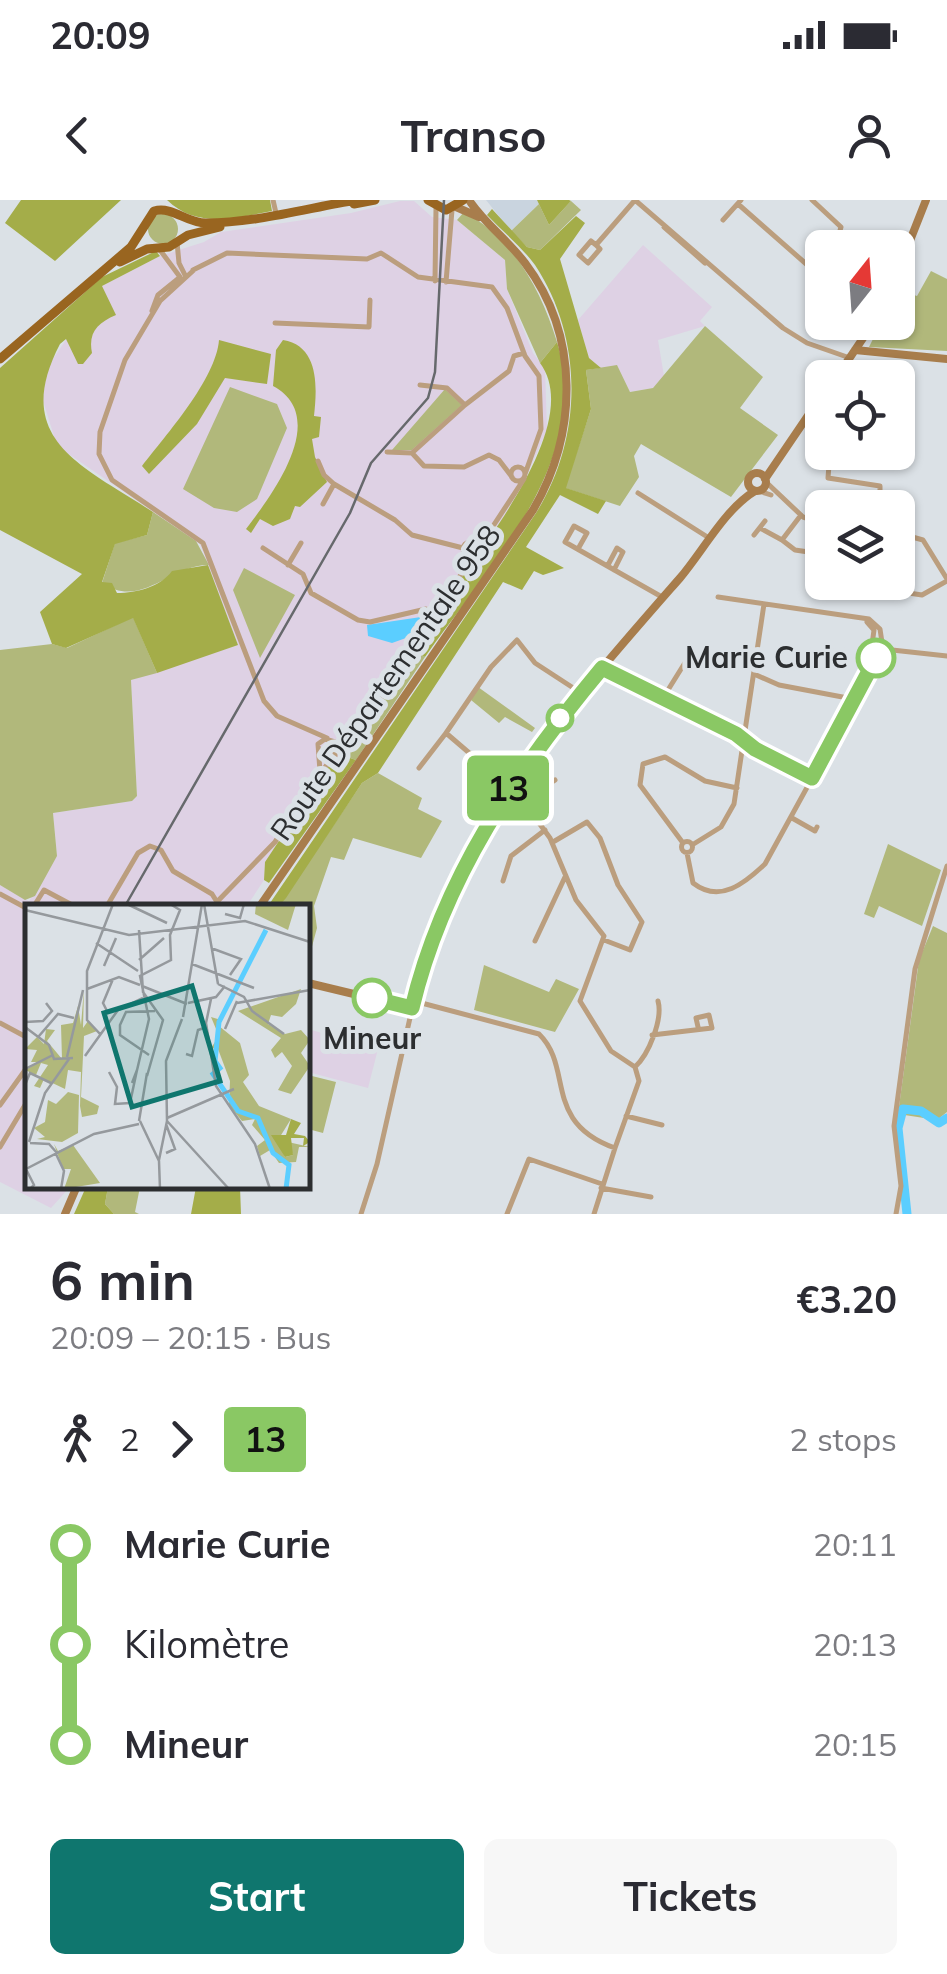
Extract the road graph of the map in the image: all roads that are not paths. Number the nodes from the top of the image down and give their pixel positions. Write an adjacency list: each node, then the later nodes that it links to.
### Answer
1 (356, 200): 7 (main road)
2 (375, 200): 16 (main road)
3 (635, 200): 17 (street); 28 (street)
4 (812, 200): 14 (street)
5 (926, 200): 15 (street)
6 (739, 202): 11 (street); 19 (street)
7 (276, 204): 10 (main road)
8 (432, 204): 9 (main road); 22 (street)
9 (460, 204): 12 (street); 12 (street, Route Départementale 958); 23 (street)
10 (178, 216): 13 (main road); 16 (main road)
11 (724, 220)
12 (489, 224): 121 (street, Route Départementale 958)
13 (144, 230): 18 (main road); 21 (main road)
14 (841, 230)
15 (914, 230)
16 (179, 240): 18 (main road); 20 (street)
17 (596, 245)
18 (157, 247): 20 (street); 21 (main road)
19 (805, 261)
20 (183, 277): 22 (street); 88 (street)
21 (92, 279): 29 (main road)
22 (435, 281): 23 (street)
23 (446, 282): 27 (street)
24 (370, 300): 25 (street)
25 (275, 323)
26 (862, 340): 28 (street)
27 (524, 353): 33 (street); 38 (street)
28 (852, 354): 30 (street); 31 (street)
29 (2, 358)
30 (947, 359)
31 (848, 360)
32 (420, 386): 33 (street)
33 (464, 405): 37 (street)
34 (805, 418): 35 (street)
35 (783, 448): 42 (street); 45 (street)
36 (388, 452): 37 (street)
37 (412, 453): 44 (street)
38 (534, 455): 40 (street); 43 (street)
39 (318, 460): 47 (street)
40 (518, 467): 43 (street); 44 (street)
41 (829, 470): 48 (street)
42 (754, 474): 45 (street); 46 (street)
43 (524, 476): 44 (street); 51 (street)
44 (513, 478): 51 (street)
45 (766, 480): 49 (street); 52 (street)
46 (748, 483): 49 (street); 54 (street)
47 (334, 484): 53 (street); 66 (street)
48 (880, 490)
49 (757, 491): 52 (street); 54 (street)
50 (638, 493): 60 (street)
51 (514, 497): 58 (street)
52 (779, 498): 55 (street)
53 (323, 504)
54 (734, 512): 60 (street)
55 (801, 516): 56 (street); 61 (street)
56 (805, 517)
57 (754, 535): 61 (street)
58 (486, 537): 63 (street); 68 (street)
59 (915, 538): 71 (street)
60 (712, 540): 74 (street)
61 (782, 540): 67 (street)
62 (302, 543): 69 (street)
63 (472, 543): 66 (street); 68 (street)
64 (263, 548): 69 (street)
65 (578, 549): 65 (street); 74 (street)
66 (463, 551): 68 (street); 70 (street)
67 (805, 551)
68 (475, 553): 70 (street)
69 (288, 565): 76 (street)
70 (462, 573): 76 (street)
71 (947, 580): 72 (street)
72 (915, 594)
73 (718, 597): 75 (street)
74 (662, 598): 82 (street)
75 (764, 604): 77 (street); 83 (street)
76 (435, 613): 89 (street)
77 (860, 618): 78 (street); 79 (street)
78 (872, 647): 79 (street); 84 (street)
79 (881, 649): 81 (street); 84 (street)
80 (691, 653): 86 (street)
81 (947, 656)
82 (604, 666): 85 (street); 86 (street)
83 (754, 674): 87 (street); 92 (street)
84 (866, 674): 87 (street)
85 (581, 693): 90 (street); 100 (street)
86 (663, 698): 92 (street)
87 (853, 700): 98 (street)
88 (304, 730): 91 (street); 94 (street)
89 (355, 733): 91 (street); 93 (street)
90 (446, 734): 96 (street); 100 (street)
91 (329, 739): 93 (street); 94 (street)
92 (744, 740): 98 (street); 101 (street)
93 (338, 751): 95 (street)
94 (318, 753): 95 (street); 97 (street)
95 (330, 760): 97 (street)
96 (419, 768)
97 (320, 774): 120 (street)
98 (812, 778): 106 (street)
99 (555, 780): 102 (street)
100 (510, 786): 102 (street); 103 (street)
101 (737, 788): 110 (street); 111 (street)
102 (522, 800): 104 (street); 105 (street)
103 (493, 815): 104 (street); 127 (street)
104 (511, 816): 105 (street)
105 (534, 818): 108 (street)
106 (792, 818): 107 (street); 112 (street)
107 (817, 827)
108 (544, 830): 109 (street); 115 (street)
109 (552, 842): 114 (street); 124 (street)
110 (683, 844): 111 (street); 112 (street)
111 (692, 845): 112 (street)
112 (687, 853)
113 (947, 866): 147 (street)
114 (565, 877): 123 (street); 124 (street)
115 (503, 882)
116 (0, 894): 122 (street)
117 (33, 904): 118 (street)
118 (70, 904)
119 (109, 904): 120 (street)
120 (215, 904)
121 (261, 904)
122 (25, 906)
123 (535, 940)
124 (604, 940): 132 (street)
125 (310, 983): 127 (street)
126 (658, 1001): 130 (street)
127 (413, 1004): 139 (street); 144 (street)
128 (0, 1022): 131 (street)
129 (698, 1026): 130 (street)
130 (652, 1035): 132 (street)
131 (25, 1036)
132 (635, 1067): 136 (street)
133 (25, 1070): 135 (street)
134 (25, 1105): 138 (street)
135 (0, 1106)
136 (626, 1116): 137 (street); 139 (street)
137 (662, 1125)
138 (0, 1148)
139 (614, 1148): 140 (street)
140 (601, 1186): 142 (street); 145 (street); 146 (street)
141 (76, 1189): 143 (street)
142 (651, 1197)
143 (65, 1214)
144 (360, 1214)
145 (507, 1214)
146 (594, 1214)
147 (896, 1214)

